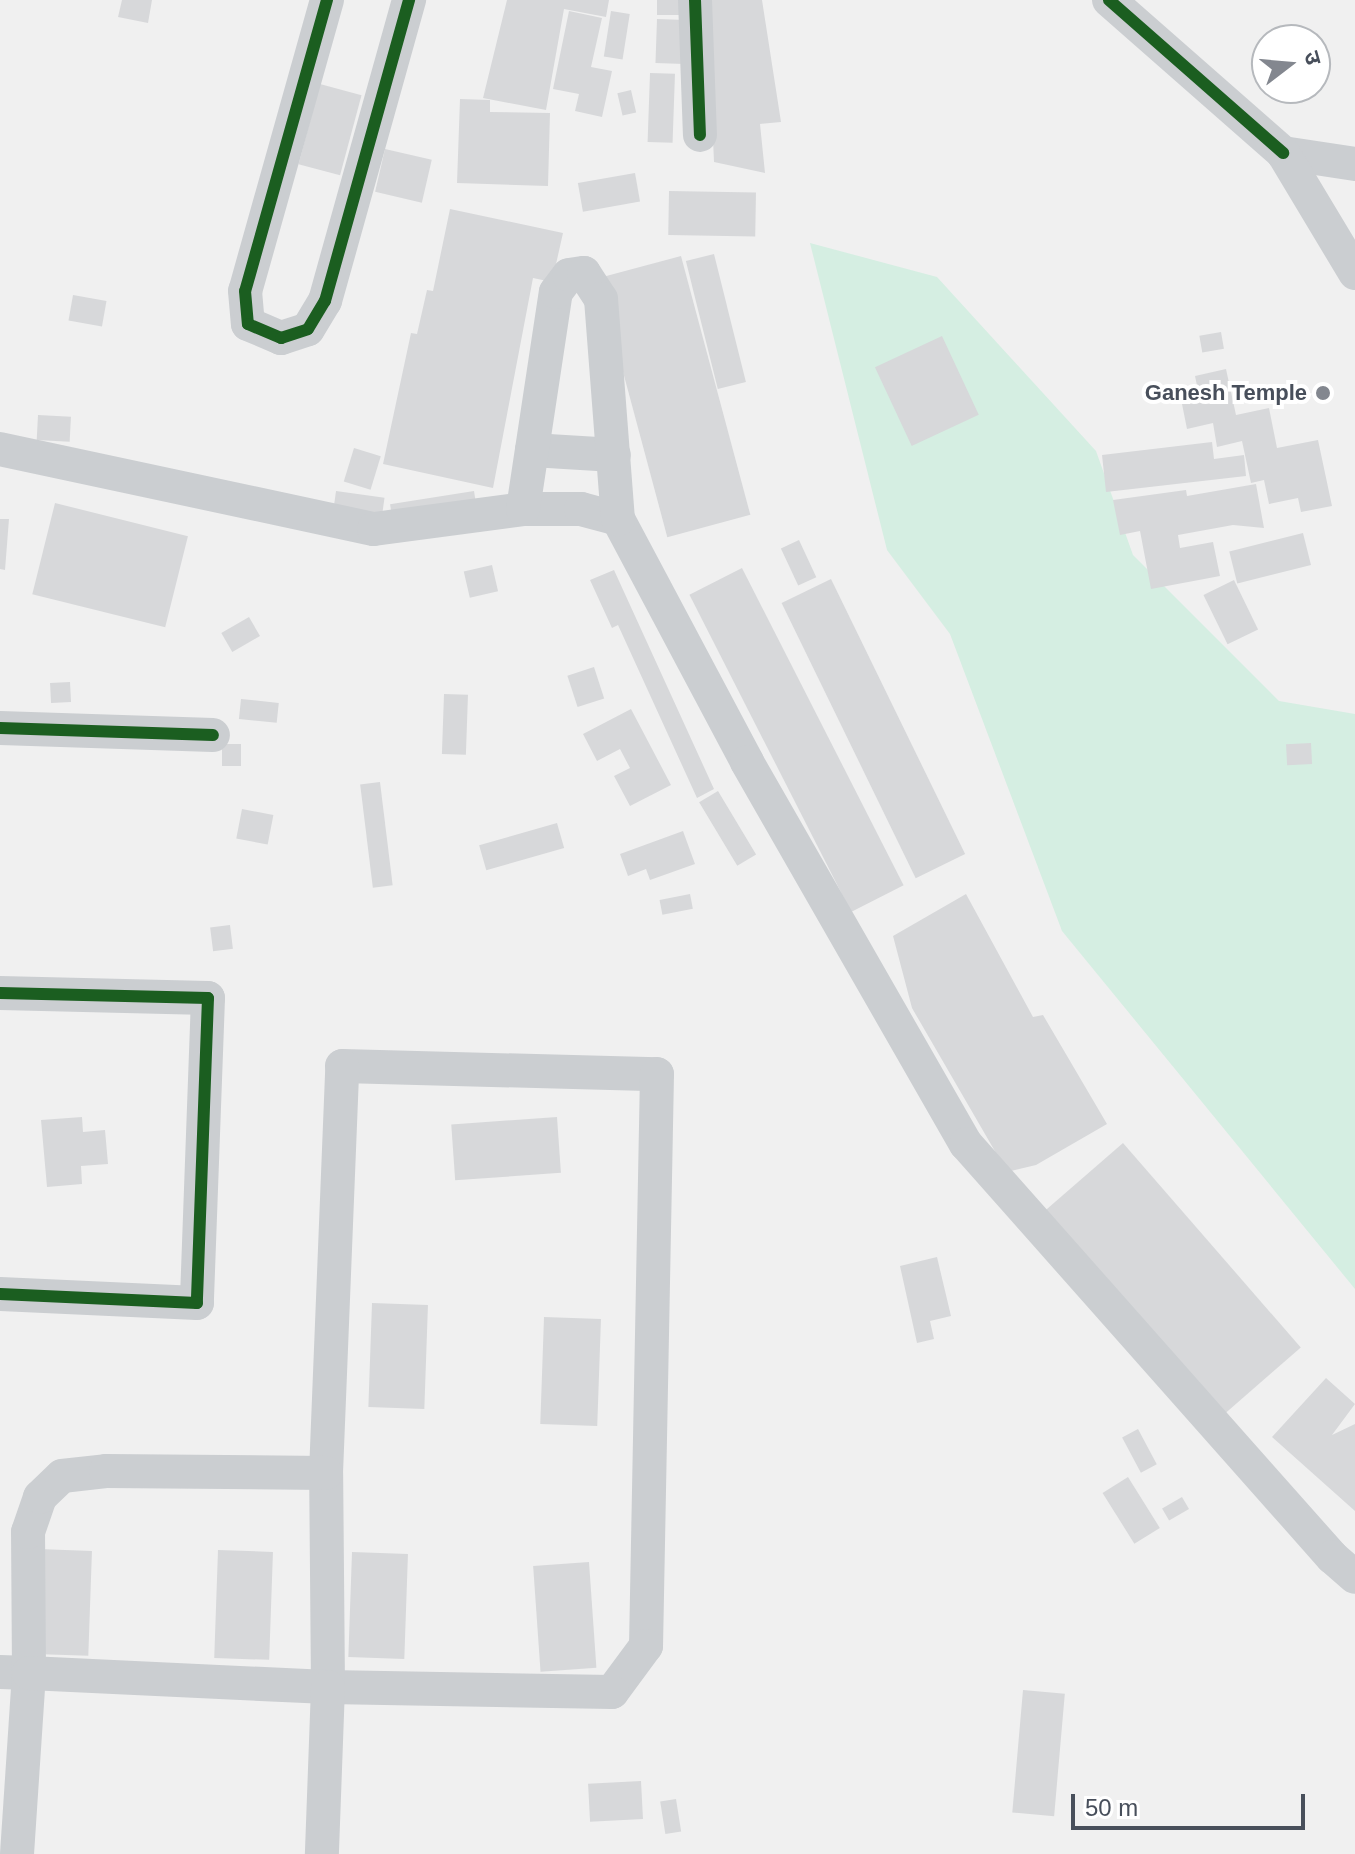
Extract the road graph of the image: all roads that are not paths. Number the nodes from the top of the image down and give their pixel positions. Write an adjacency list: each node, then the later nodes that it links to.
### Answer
1 (327, 0): 2 (street)
2 (409, 0)
3 (695, 0): 5 (street)
4 (1109, 0): 6 (street)
5 (700, 135)
6 (1283, 153): 7 (street); 8 (street)
7 (1355, 164)
8 (1355, 273)
9 (0, 449): 12 (street)
10 (532, 450): 11 (street); 11 (street); 12 (street)
11 (614, 455): 13 (street)
12 (523, 509): 13 (street)
13 (618, 519): 19 (street)
14 (0, 728): 15 (street)
15 (213, 735)
16 (0, 993): 17 (street)
17 (0, 1294)
18 (326, 1473): 21 (street); 22 (street); 22 (street)
19 (1344, 1567): 20 (street)
20 (1355, 1591)
21 (14, 1672): 22 (street); 23 (street)
22 (328, 1687): 24 (street)
23 (17, 1854)
24 (322, 1854)

